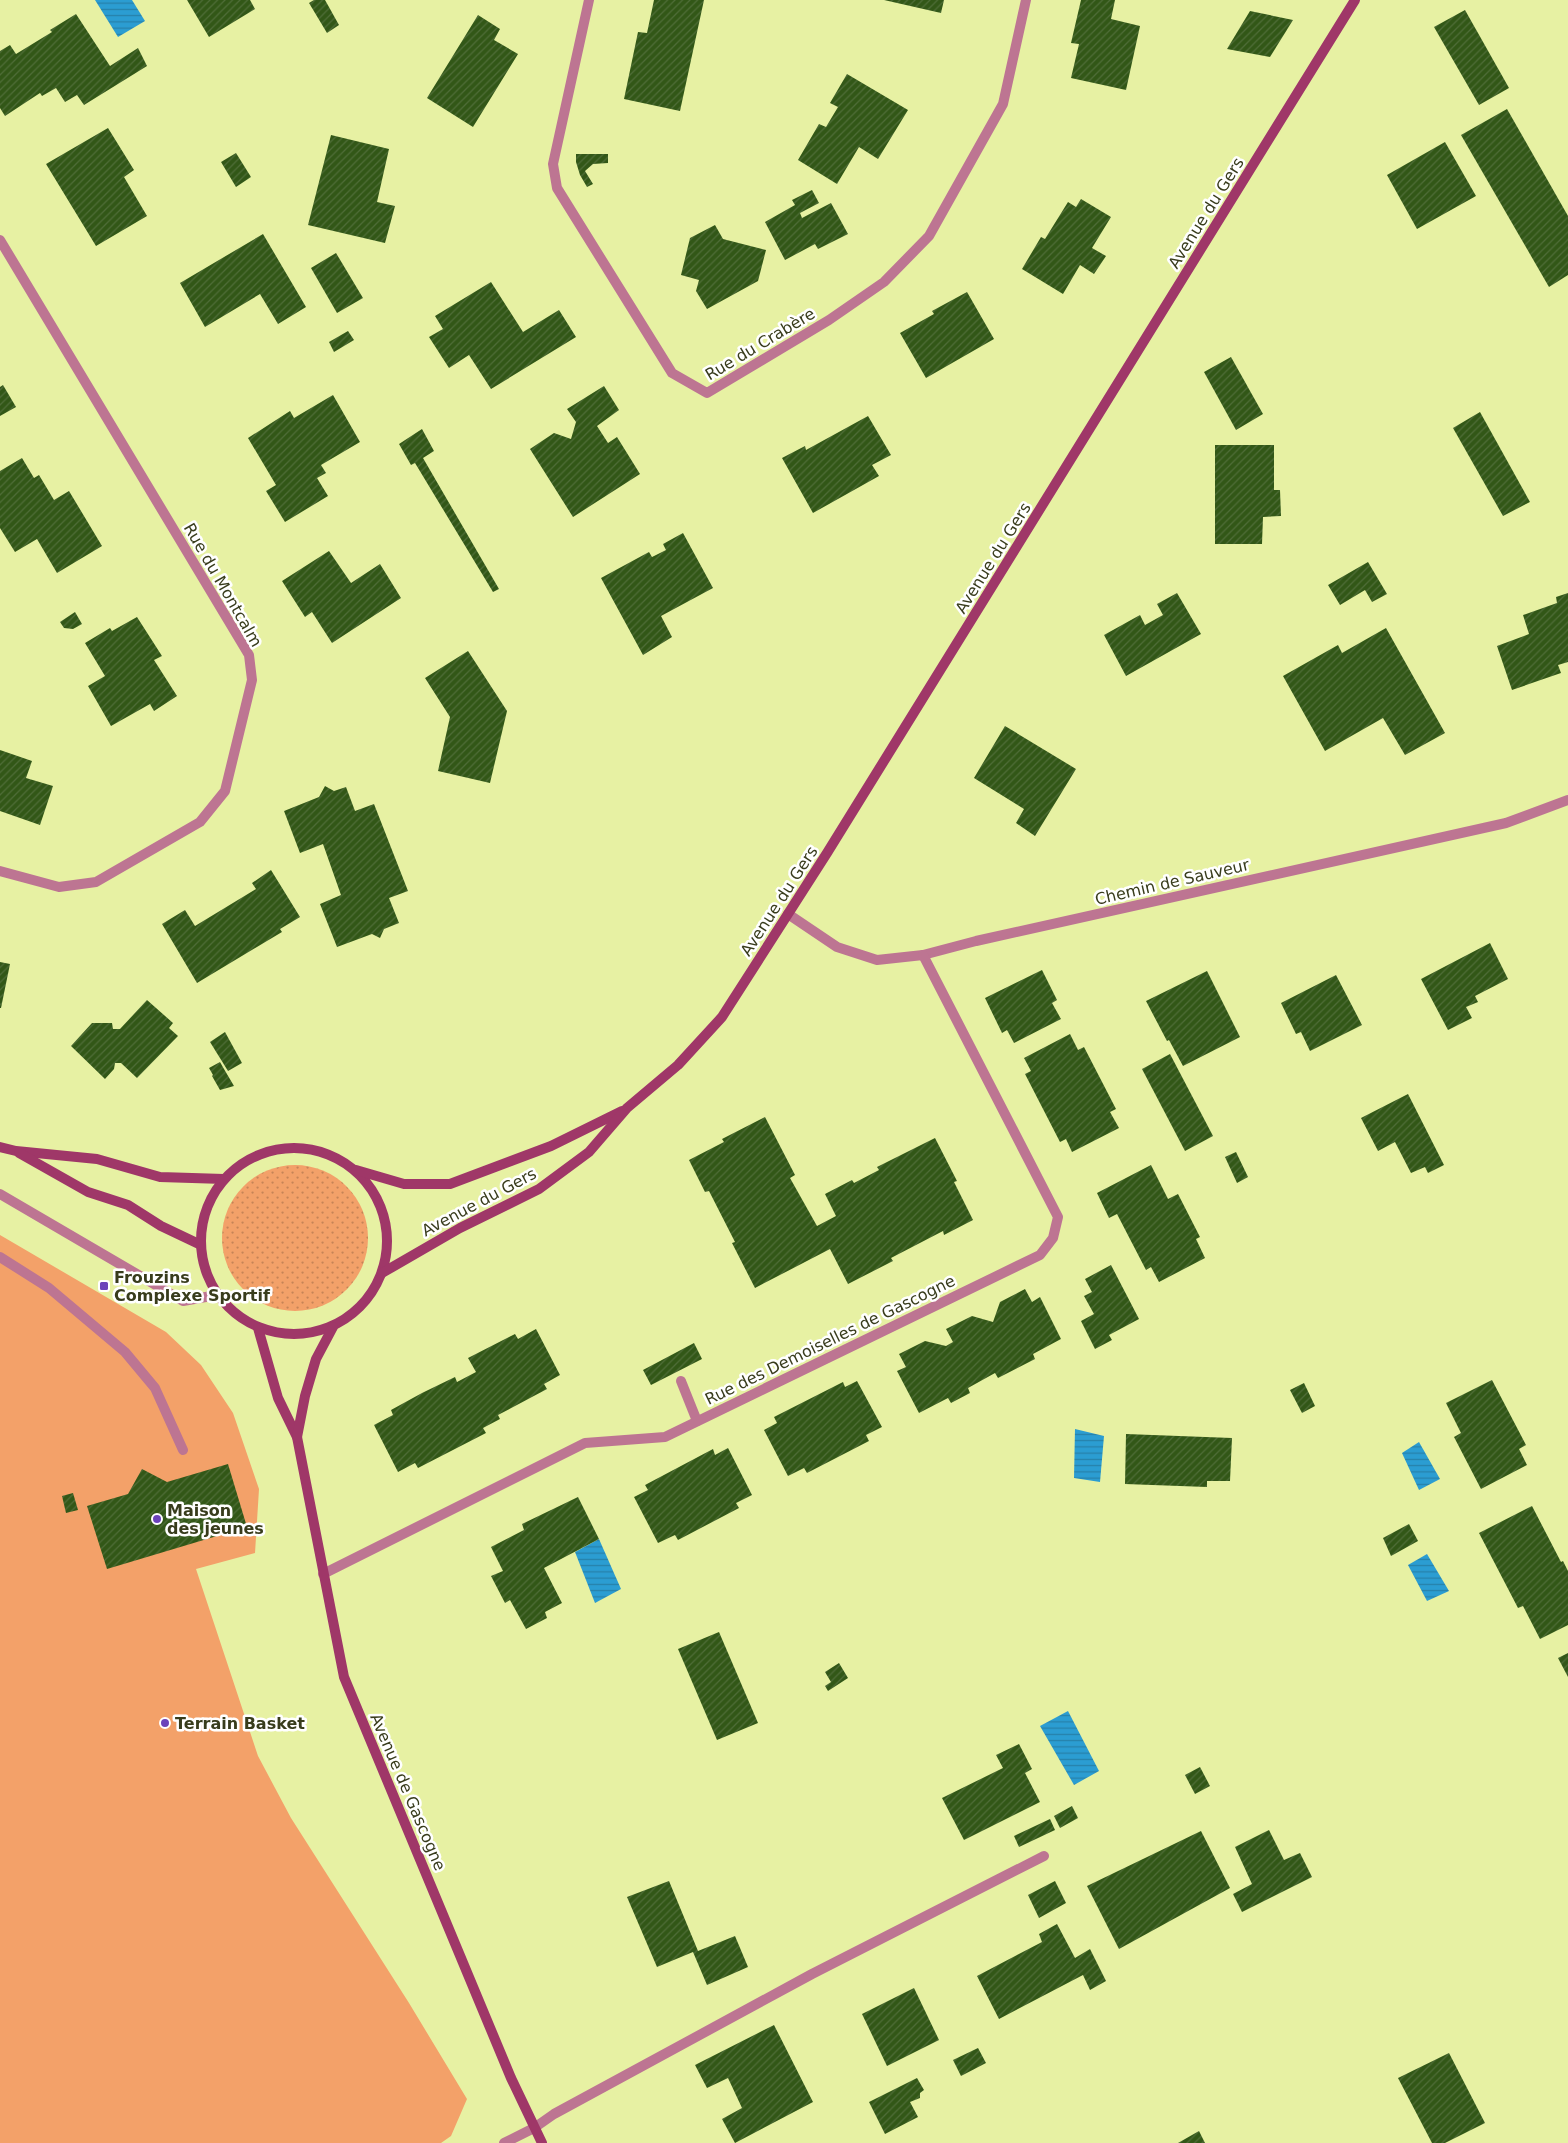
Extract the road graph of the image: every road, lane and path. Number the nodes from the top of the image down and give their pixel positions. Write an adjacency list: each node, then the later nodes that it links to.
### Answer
1 (589, 0): 2 (street, Rue du Crabère)
2 (1026, 0)
3 (1355, 0): 7 (main road, Avenue du Gers)
4 (0, 240): 6 (street, Rue du Montcalm)
5 (1568, 800): 8 (street, Chemin de Sauveur)
6 (0, 871)
7 (788, 914): 8 (street, Chemin de Sauveur); 9 (main road, Avenue du Gers)
8 (923, 955): 22 (street, Rue des Demoiselles de Gascogne)
9 (627, 1108): 12 (main road, Avenue du Gers); 17 (main road, Avenue du Gers)
10 (0, 1147): 11 (main road)
11 (16, 1151): 13 (main road); 15 (main road)
12 (356, 1170): 13 (main road); 17 (main road)
13 (224, 1179): 15 (main road)
14 (0, 1194): 18 (street)
15 (200, 1245): 18 (main road)
16 (0, 1257): 24 (street)
17 (382, 1273): 19 (main road)
18 (217, 1296): 20 (main road)
19 (333, 1327): 20 (main road); 23 (main road, Avenue de Gascogne)
20 (258, 1328): 23 (main road, Avenue de Gascogne)
21 (681, 1381): 22 (street)
22 (696, 1421): 25 (street, Rue des Demoiselles de Gascogne)
23 (297, 1438): 25 (main road, Avenue de Gascogne)
24 (183, 1450)
25 (323, 1574): 27 (main road, Avenue de Gascogne)
26 (1044, 1856): 27 (street)
27 (534, 2128): 28 (street); 29 (main road, Avenue de Gascogne)
28 (504, 2143)
29 (542, 2143)

